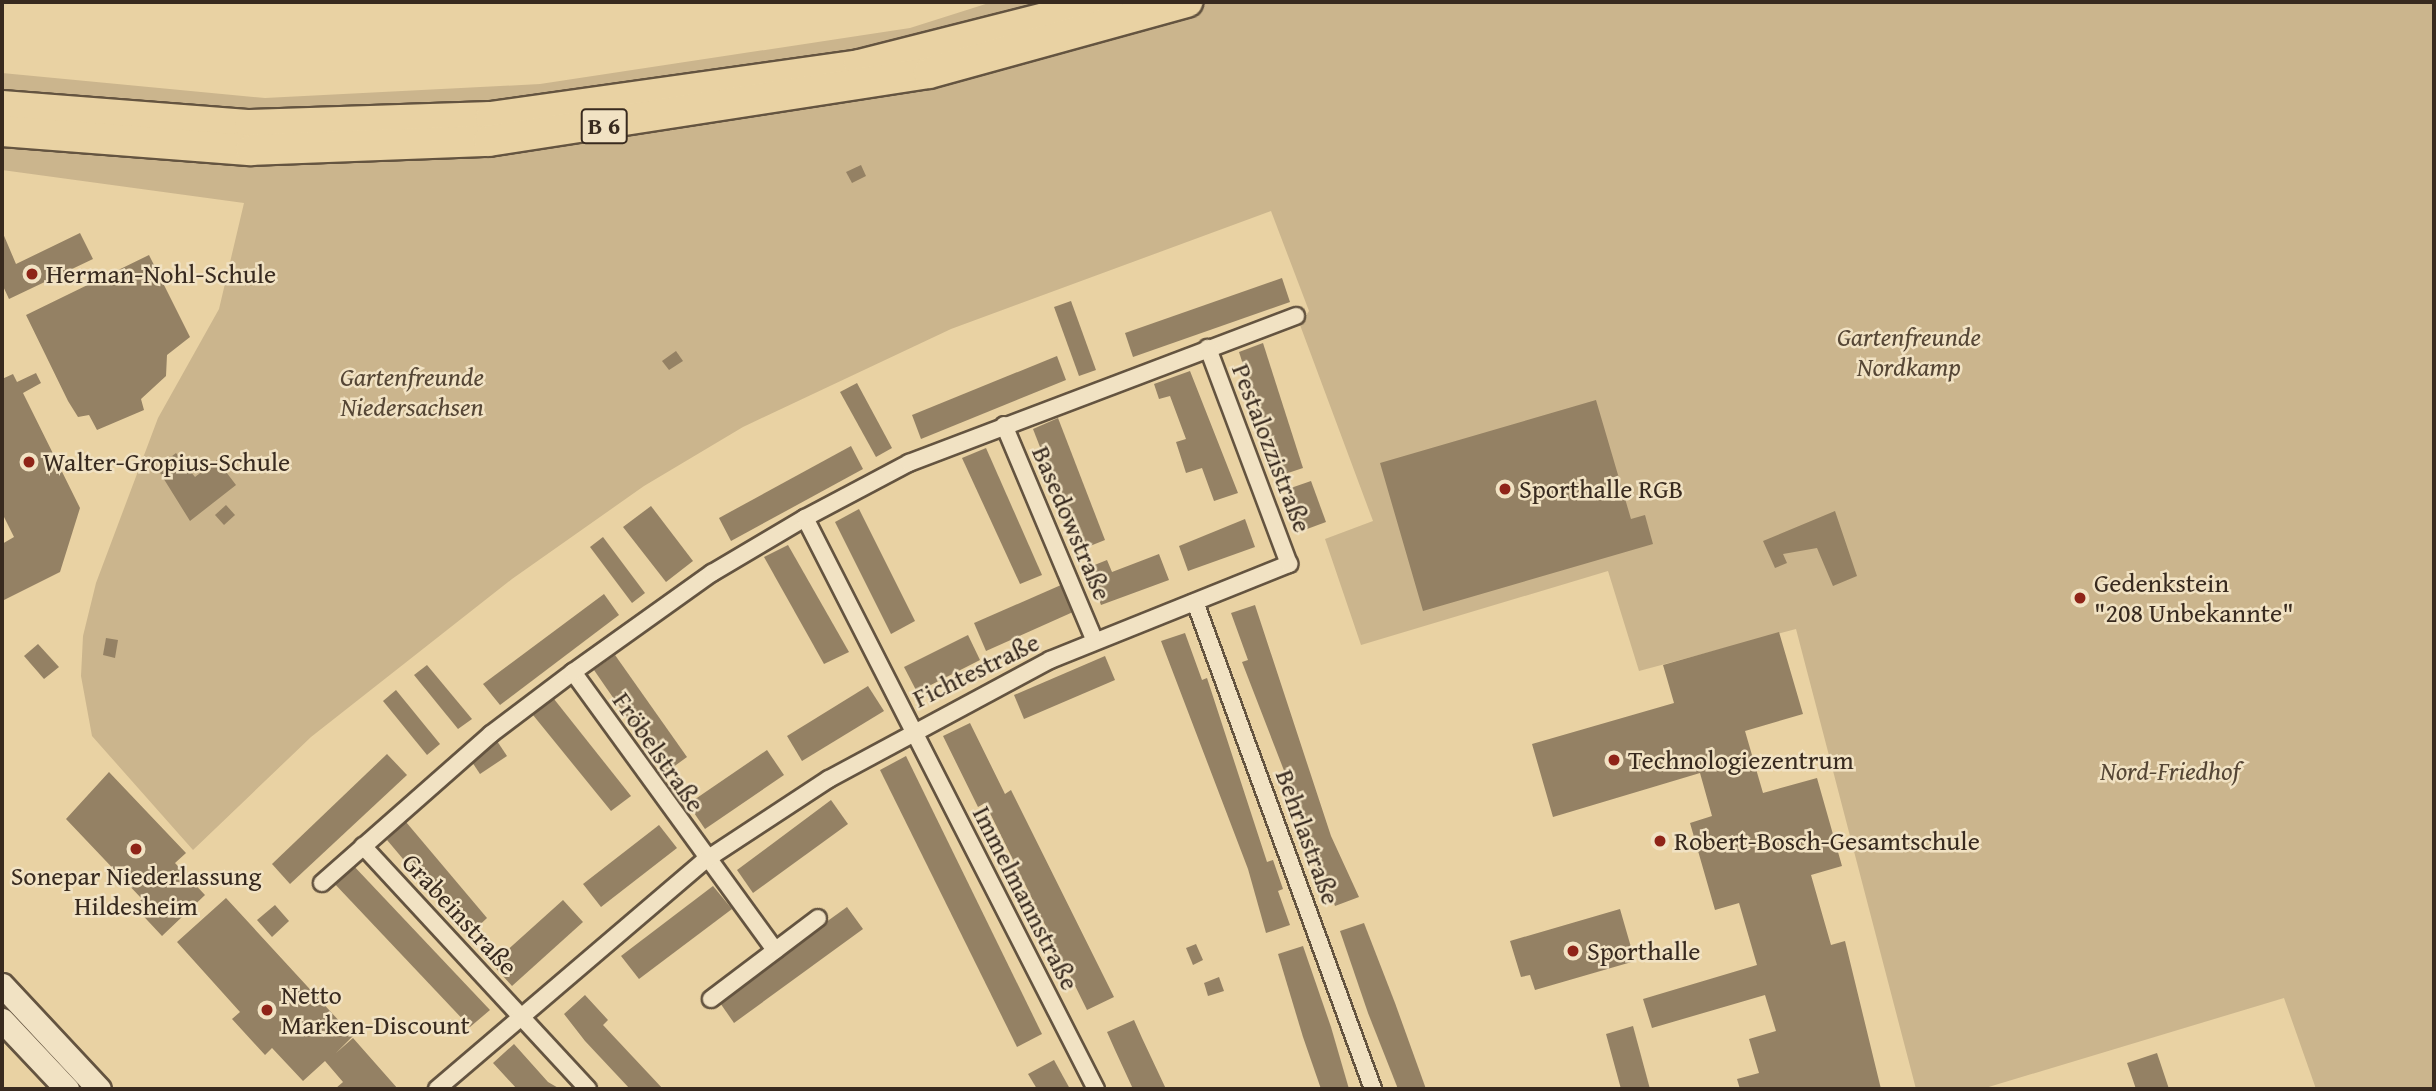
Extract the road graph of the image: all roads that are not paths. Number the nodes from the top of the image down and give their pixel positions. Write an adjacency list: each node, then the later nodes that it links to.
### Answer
1 (1108, 2): 3 (highway, B 6)
2 (1187, 2): 4 (highway, B 6)
3 (2, 106)
4 (2, 131)
5 (1296, 316): 6 (street, Pestalozzistraße)
6 (1208, 348): 7 (street, Pestalozzistraße); 10 (street, Pestalozzistraße)
7 (1116, 381): 8 (street, Basedowstraße)
8 (1004, 425): 9 (street, Basedowstraße); 12 (street, Basedowstraße)
9 (805, 518): 13 (street, Basedowstraße); 14 (street, Immelmannstraße)
10 (1289, 564): 11 (street, Fichtestraße)
11 (1195, 602): 12 (street, Fichtestraße); 29 (street, Behrlastraße)
12 (1095, 641): 14 (street, Fichtestraße)
13 (573, 672): 15 (street, Grabeinstraße); 16 (street, Fröbelstraße)
14 (912, 729): 16 (street, Fichtestraße); 28 (street, Immelmannstraße)
15 (363, 846): 17 (street, Grabeinstraße); 22 (street, Grabeinstraße)
16 (705, 861): 19 (street); 22 (street, Fichtestraße)
17 (322, 883)
18 (818, 918): 19 (street)
19 (775, 950): 21 (street)
20 (2, 985): 25 (street)
21 (711, 999)
22 (521, 1015): 26 (street, Fichtestraße); 27 (street, Grabeinstraße)
23 (2, 1020): 24 (street)
24 (68, 1089)
25 (99, 1089)
26 (437, 1089)
27 (587, 1089)
28 (1096, 1089)
29 (1373, 1089)

